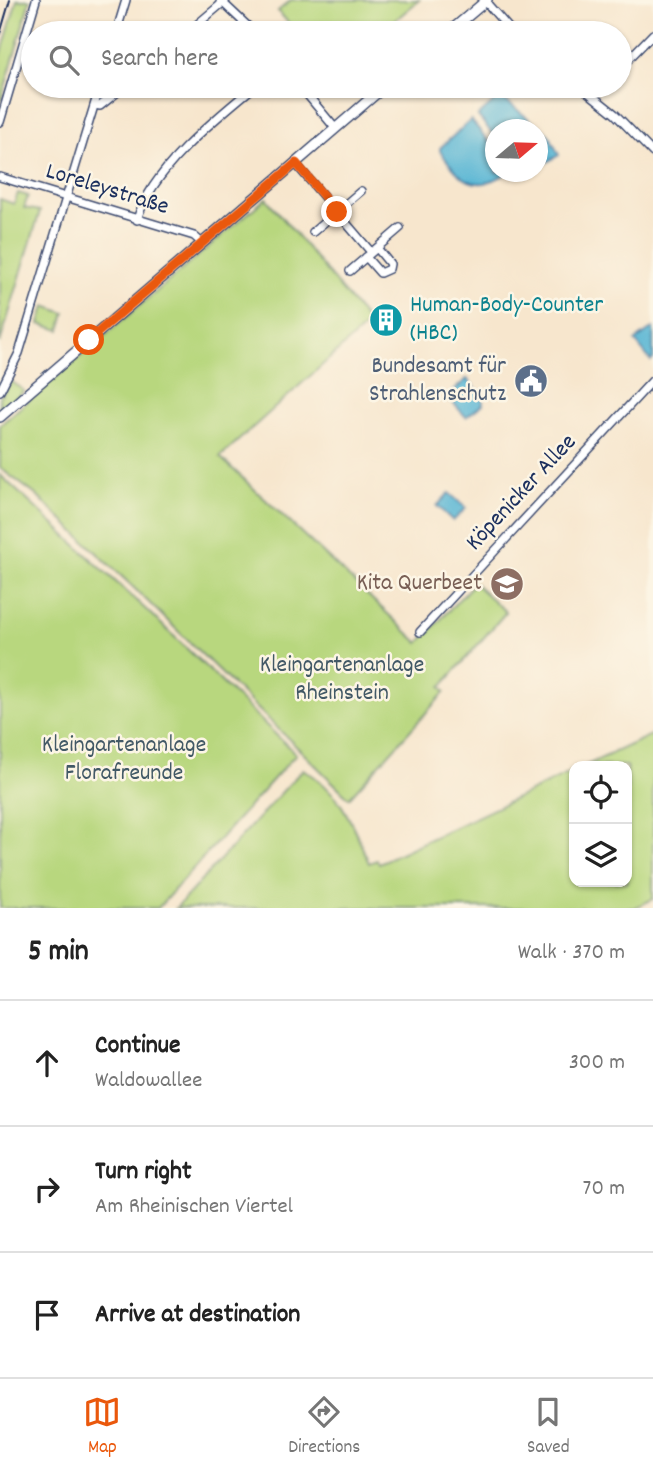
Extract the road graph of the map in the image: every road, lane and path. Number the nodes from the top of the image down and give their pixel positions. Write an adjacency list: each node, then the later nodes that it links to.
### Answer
1 (36, 0): 5 (street)
2 (126, 0): 6 (street)
3 (223, 1): 7 (street); 8 (street)
4 (485, 1): 9 (street); 10 (street)
5 (30, 21)
6 (120, 21)
7 (200, 21)
8 (243, 21)
9 (462, 21)
10 (502, 21)
11 (653, 34): 13 (street)
12 (21, 51): 21 (street)
13 (632, 56)
14 (97, 98): 20 (street)
15 (110, 98): 20 (street)
16 (241, 98): 29 (street)
17 (310, 98): 22 (street)
18 (371, 98): 22 (street)
19 (597, 98): 23 (street)
20 (95, 105): 27 (street)
21 (0, 122)
22 (335, 128): 24 (street)
23 (653, 153)
24 (296, 163): 28 (street); 32 (street)
25 (0, 177): 27 (street, Loreleystraße)
26 (361, 191): 28 (street)
27 (66, 198): 29 (street, Loreleystraße); 36 (street)
28 (337, 212): 31 (street); 33 (street)
29 (137, 220): 32 (street, Loreleystraße)
30 (400, 228): 33 (street)
31 (313, 232)
32 (202, 243): 37 (street)
33 (371, 252): 34 (street)
34 (349, 271)
35 (653, 380): 38 (street, Köpenicker Allee)
36 (0, 391)
37 (0, 418)
38 (420, 632)

